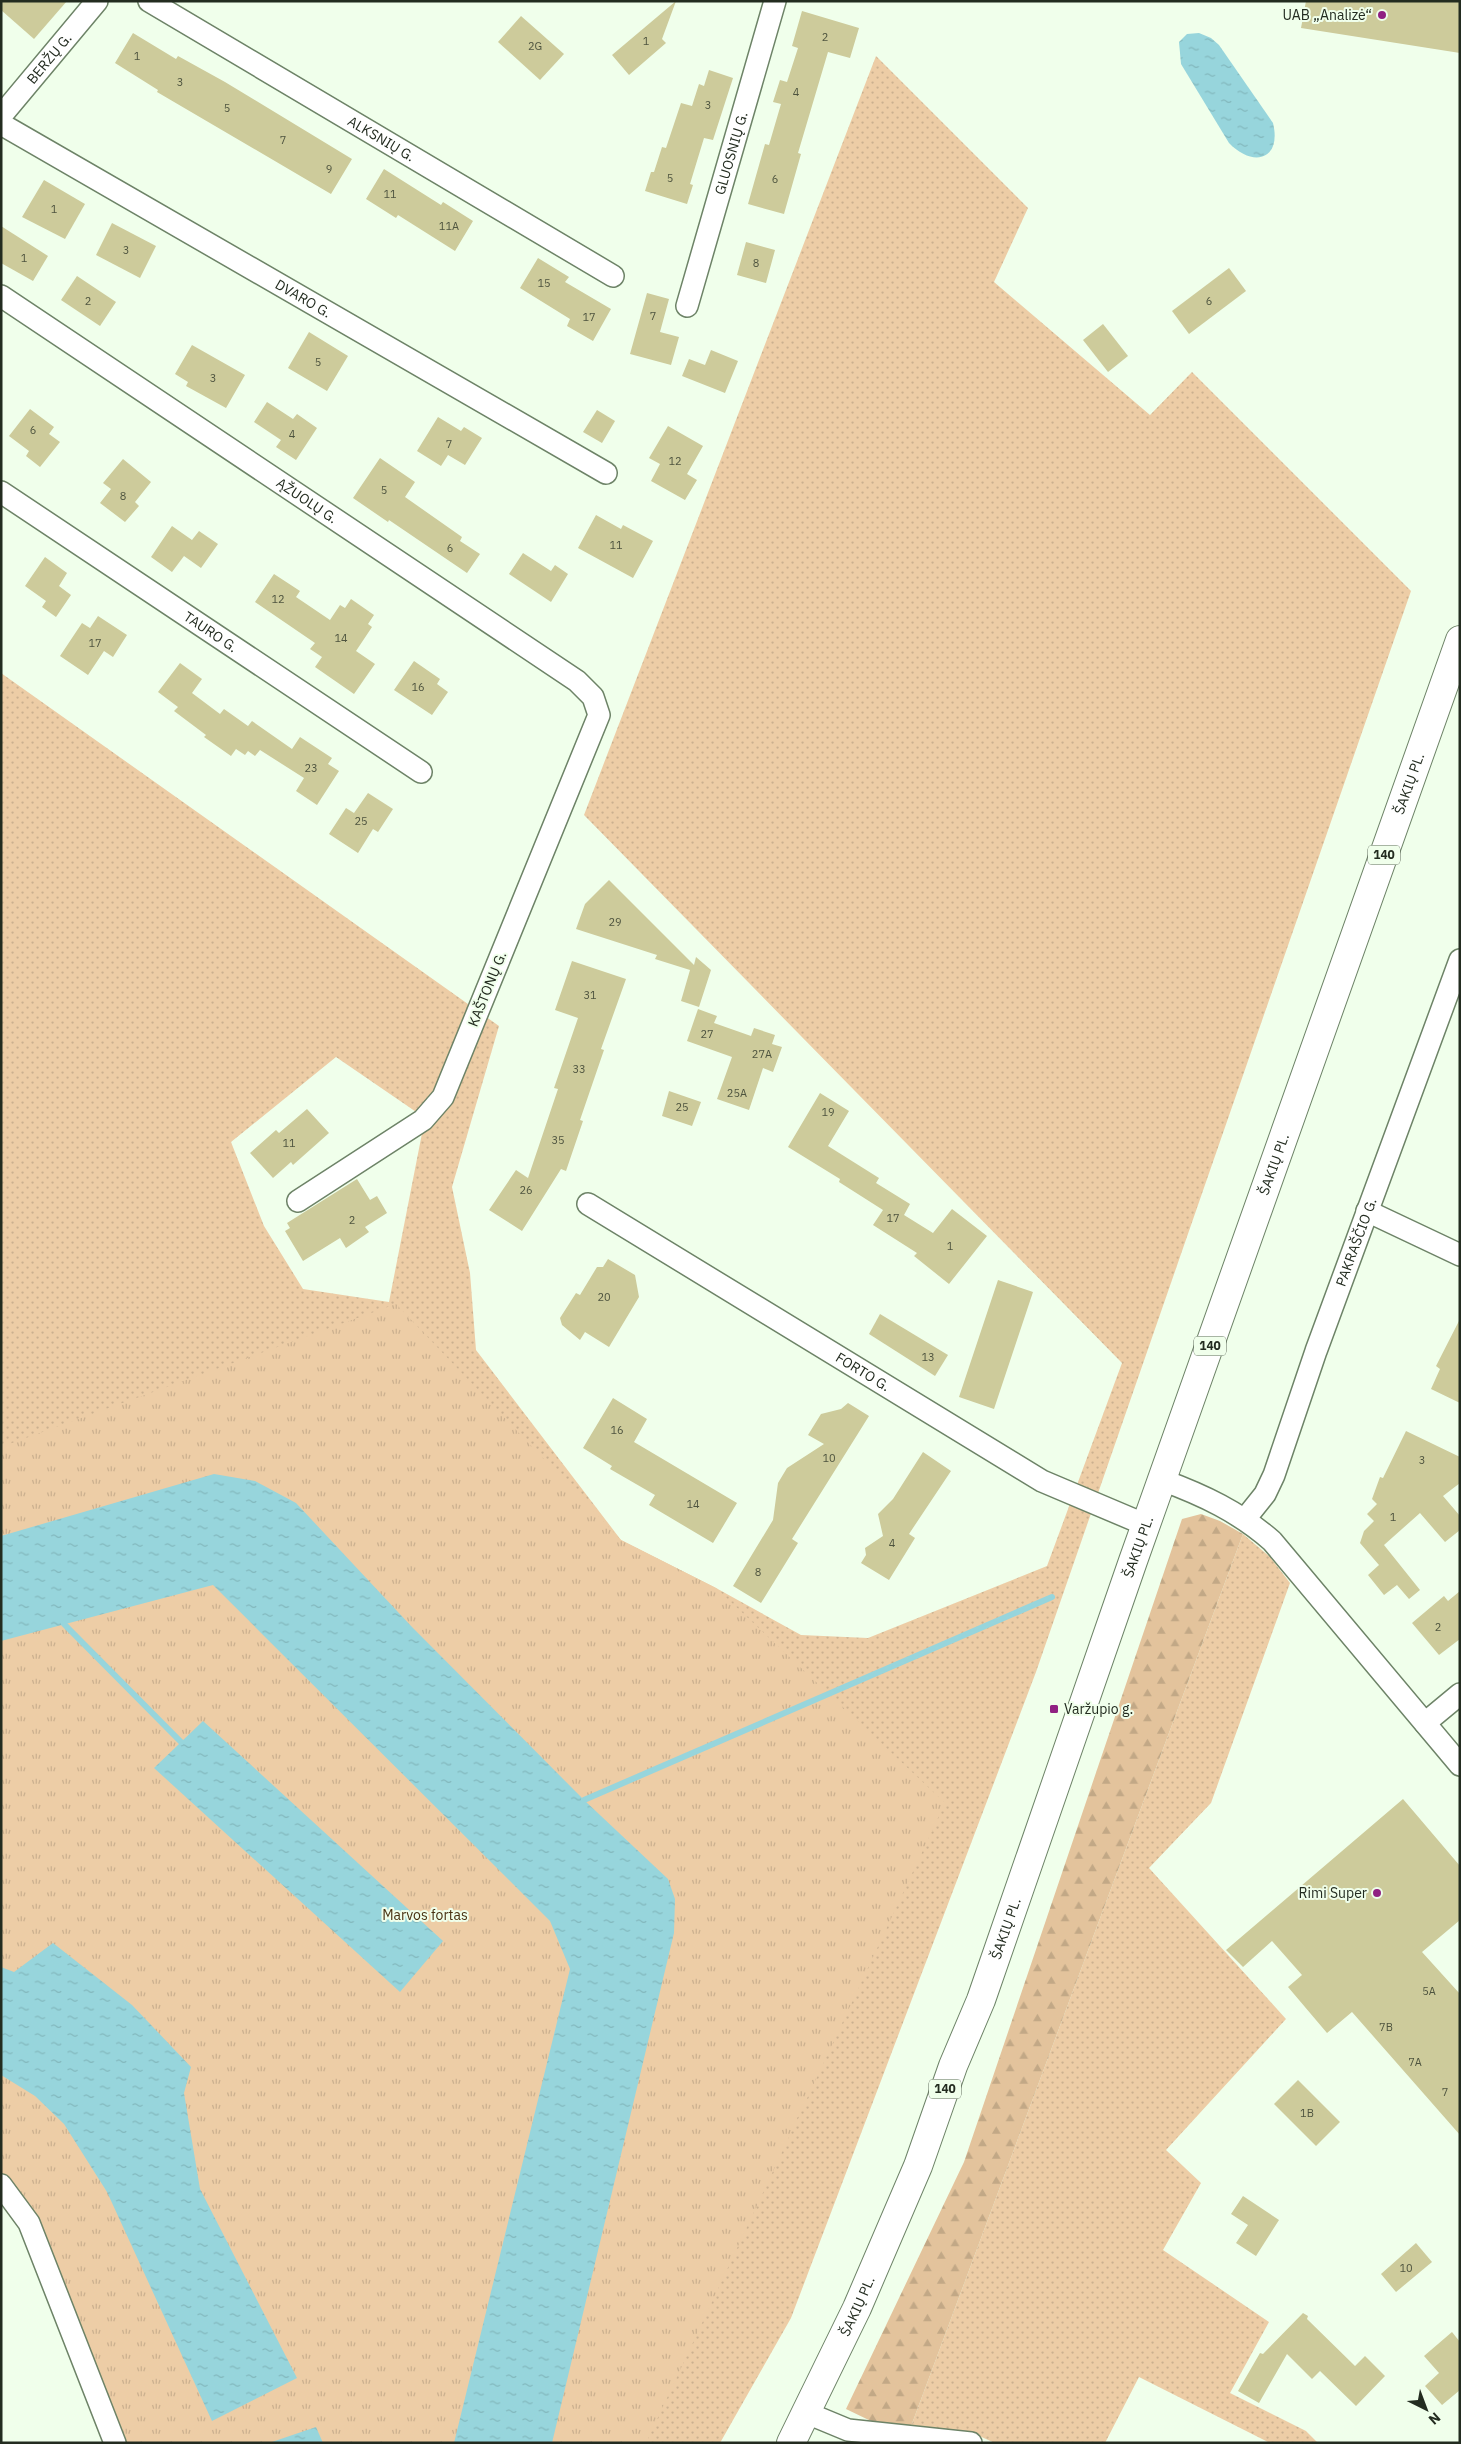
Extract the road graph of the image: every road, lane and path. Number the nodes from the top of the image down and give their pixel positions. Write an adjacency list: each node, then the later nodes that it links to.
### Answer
1 (97, 1): 4 (street, BERŽŲ G.)
2 (149, 1): 6 (street, ALKSNIŲ G.)
3 (774, 1): 8 (street, GLUOSNIŲ G.)
4 (1, 116)
5 (1, 124): 9 (street, DVARO G.)
6 (613, 276)
7 (1, 296): 12 (street, ĄŽUOLŲ G.)
8 (687, 306)
9 (606, 473)
10 (1, 492): 13 (street, TAURO G.)
11 (1460, 640): 19 (main road, ŠAKIŲ PL. / 140)
12 (599, 715): 15 (street, KAŠTONŲ G.)
13 (420, 772)
14 (1460, 960): 17 (street, PAKRAŠČIO G.)
15 (298, 1201)
16 (588, 1204): 21 (street, FORTO G.)
17 (1367, 1211): 18 (street); 20 (street, PAKRAŠČIO G.)
18 (1460, 1255)
19 (1162, 1480): 20 (street); 21 (main road, ŠAKIŲ PL. / 140)
20 (1244, 1519): 23 (street)
21 (1146, 1525): 26 (main road, ŠAKIŲ PL. / 140)
22 (1460, 1694): 23 (street)
23 (1425, 1723): 24 (street)
24 (1460, 1766)
25 (1, 2185): 27 (street)
26 (807, 2413): 28 (main road, ŠAKIŲ PL. / 140); 29 (street)
27 (115, 2443)
28 (791, 2443)
29 (970, 2443)

